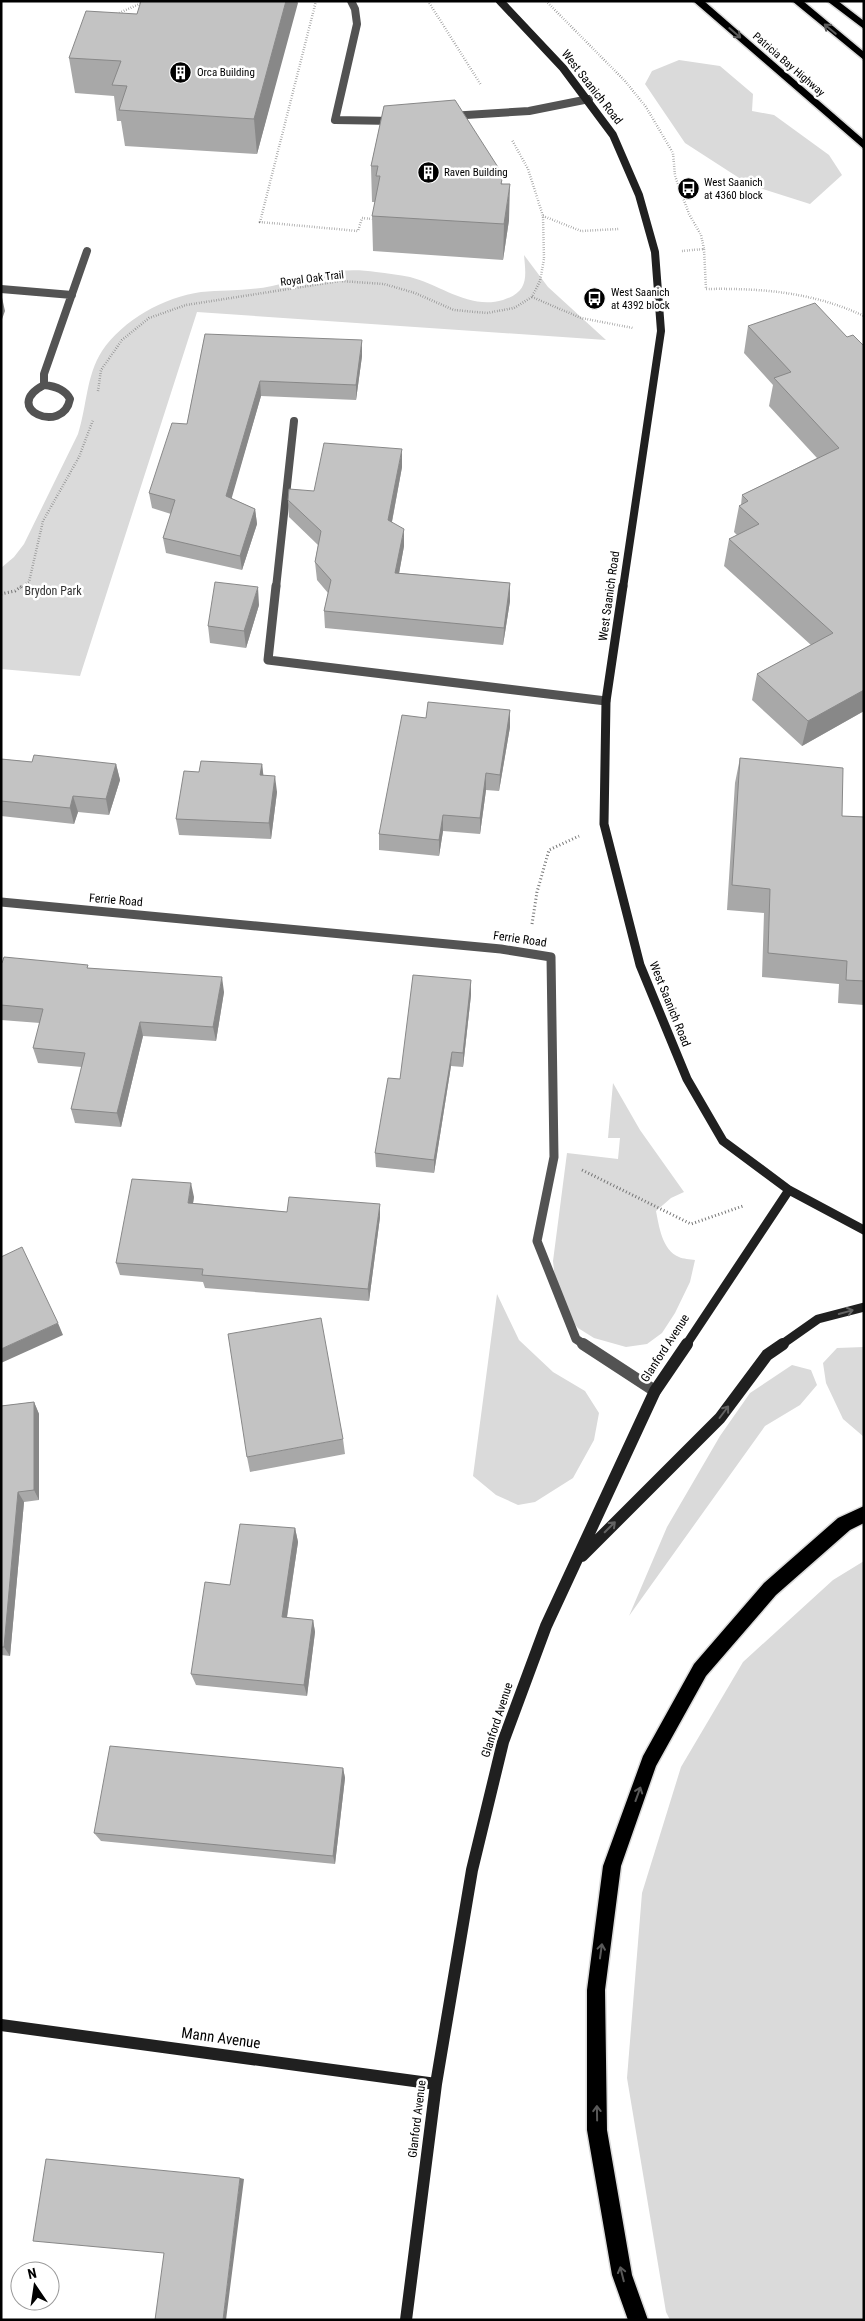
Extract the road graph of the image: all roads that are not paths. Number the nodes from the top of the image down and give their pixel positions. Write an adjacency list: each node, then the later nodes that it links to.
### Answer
1 (351, 1): 10 (street)
2 (500, 1): 8 (main road, West Saanich Road)
3 (698, 1): 11 (highway, Patricia Bay Highway, one-way to 11)
4 (797, 1): 7 (highway, one-way to 4)
5 (832, 1): 6 (highway)
6 (864, 26)
7 (864, 57)
8 (589, 99): 9 (street); 17 (main road, West Saanich Road)
9 (439, 117)
10 (401, 120)
11 (864, 146)
12 (87, 251): 14 (street)
13 (1, 289): 14 (street)
14 (72, 295): 15 (street)
15 (44, 385): 15 (street)
16 (294, 421): 17 (street)
17 (606, 701): 19 (main road, West Saanich Road)
18 (1, 902): 22 (street, Ferrie Road)
19 (789, 1190): 20 (main road, West Saanich Road); 22 (main road, Glanford Avenue)
20 (864, 1230)
21 (864, 1307): 24 (main road, one-way to 21)
22 (655, 1391): 24 (main road, Glanford Avenue)
23 (864, 1514): 28 (highway, one-way to 23)
24 (576, 1562): 26 (main road, Glanford Avenue)
25 (1, 2026): 26 (main road, Mann Avenue)
26 (436, 2084): 27 (main road, Glanford Avenue)
27 (406, 2320)
28 (638, 2320)

